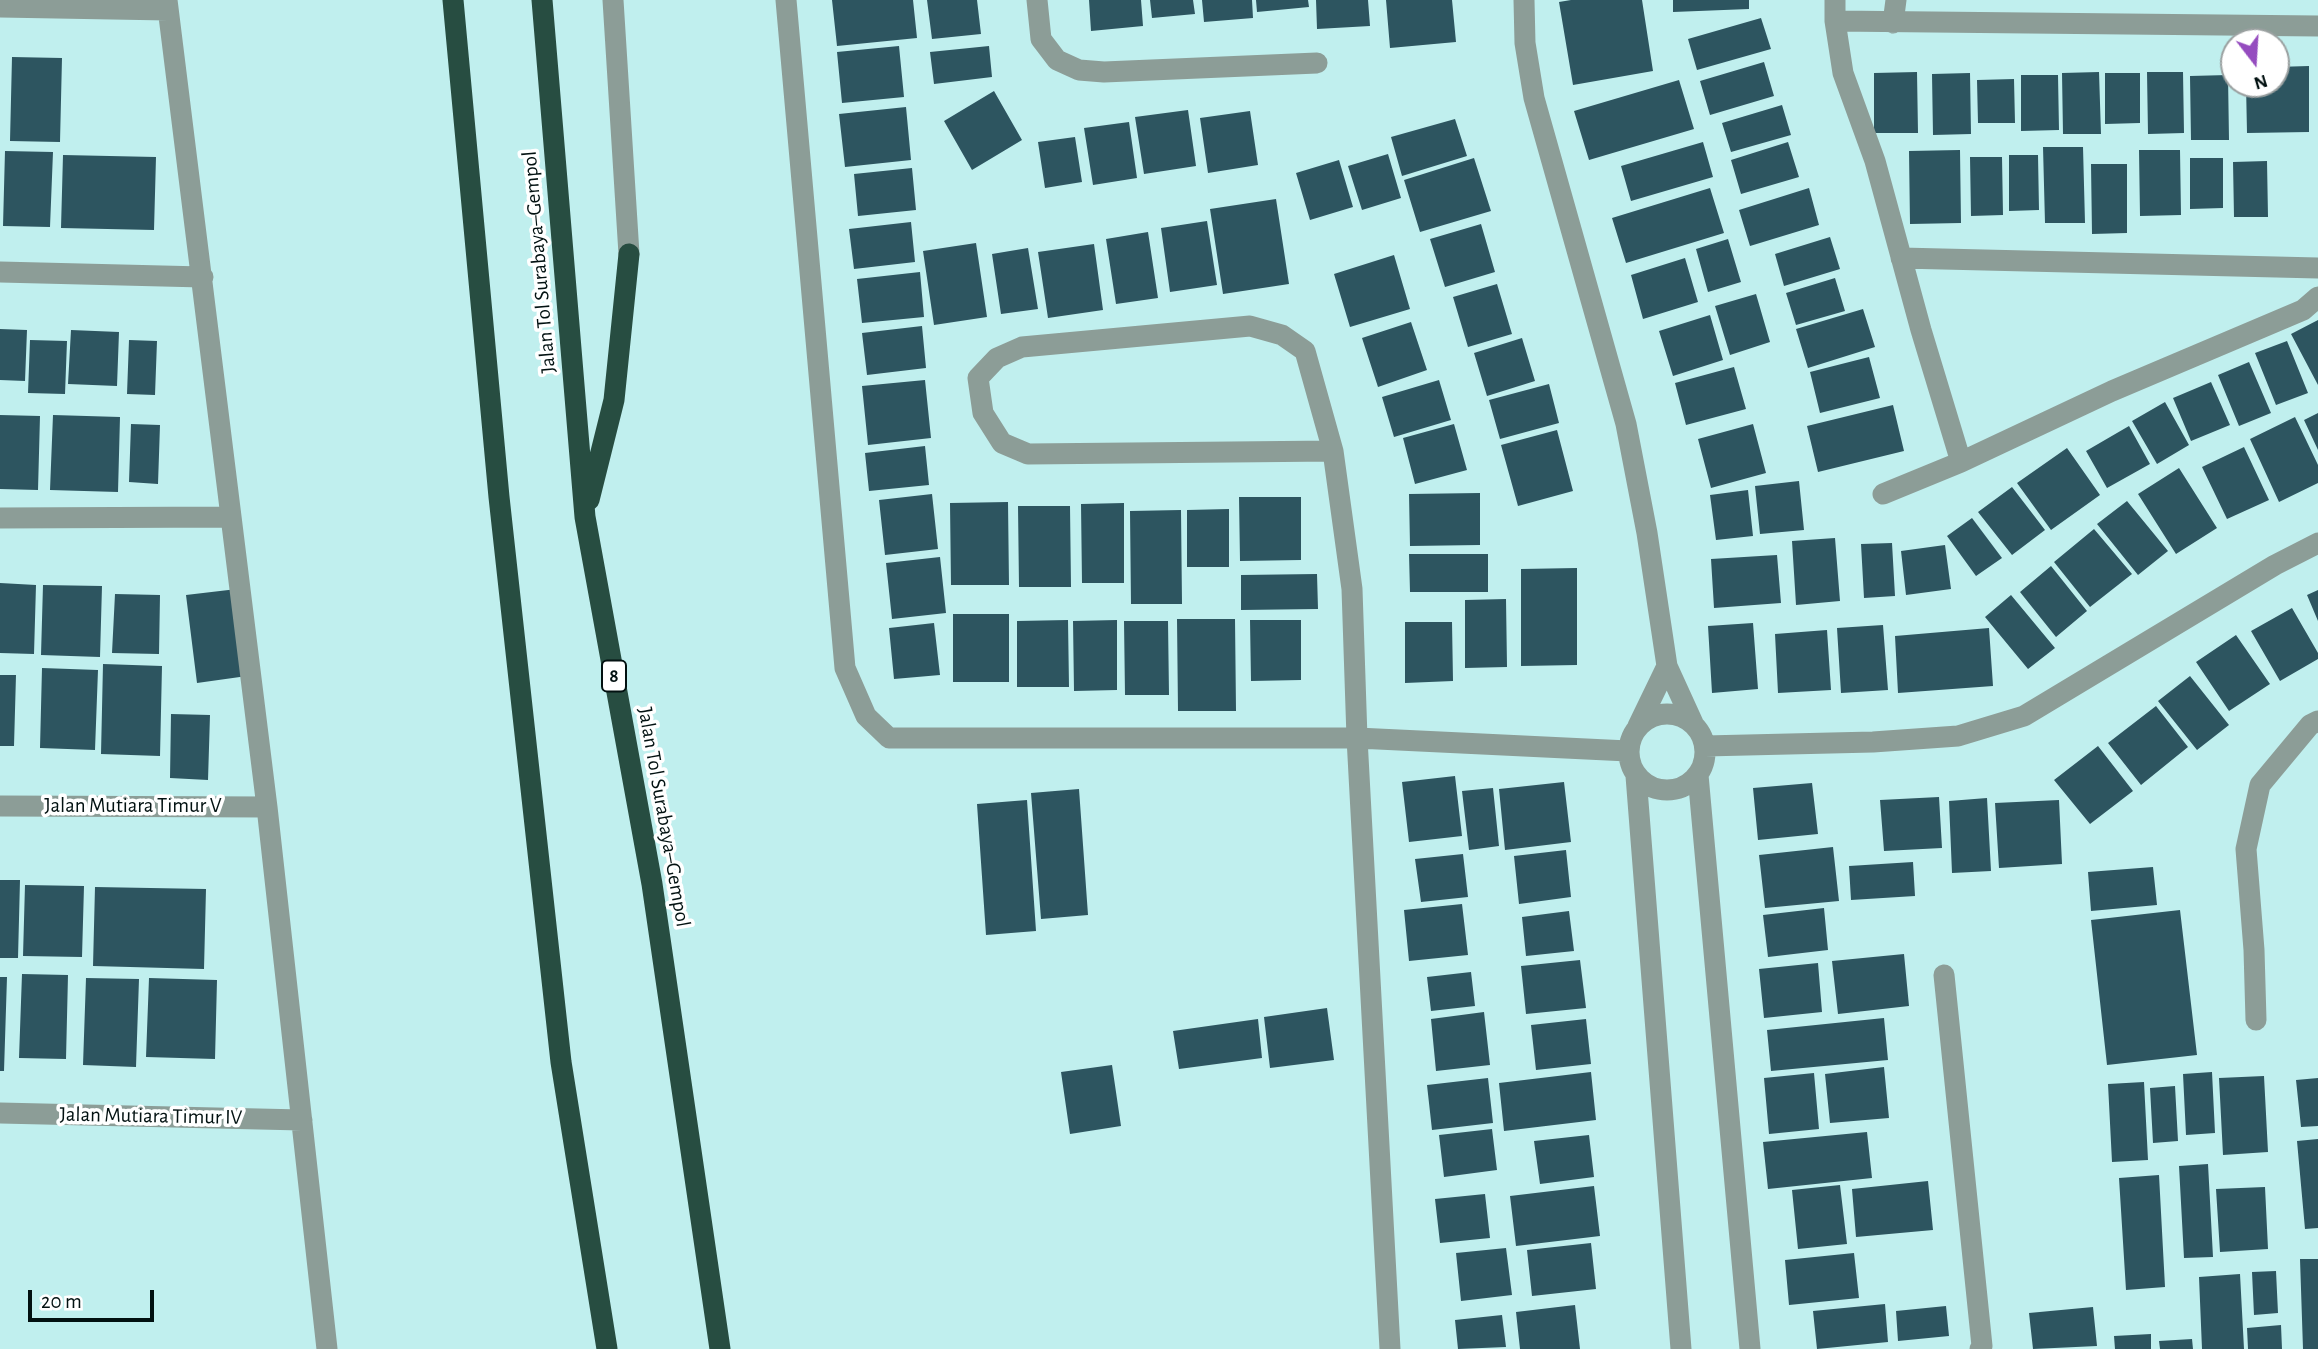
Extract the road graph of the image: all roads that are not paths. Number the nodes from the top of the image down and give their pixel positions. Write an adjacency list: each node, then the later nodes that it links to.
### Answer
1 (453, 0): 43 (highway)
2 (542, 0): 24 (highway, Jalan Tol Surabaya–Gempol / 8)
3 (613, 0): 14 (street)
4 (786, 0): 31 (street)
5 (1037, 0): 13 (street)
6 (1524, 0): 27 (street)
7 (1896, 0): 11 (street)
8 (168, 5): 9 (street); 18 (street)
9 (0, 7)
10 (1835, 10): 11 (street); 15 (street)
11 (1893, 23): 12 (street)
12 (2318, 26)
13 (1317, 63)
14 (629, 254): 24 (highway)
15 (1901, 258): 16 (street); 21 (street)
16 (2318, 268)
17 (0, 272): 18 (street)
18 (203, 277): 23 (street)
19 (2318, 297): 21 (street)
20 (1333, 451): 20 (street); 31 (street)
21 (1961, 462): 22 (street)
22 (1884, 494)
23 (231, 517): 25 (street); 37 (street)
24 (584, 517): 44 (highway, Jalan Tol Surabaya–Gempol / 8)
25 (0, 518)
26 (2318, 543): 32 (street)
27 (1667, 666): 29 (street); 30 (street)
28 (2318, 721): 39 (street)
29 (1693, 723): 30 (street); 32 (street)
30 (1638, 726): 33 (street)
31 (1357, 738): 33 (street); 45 (street)
32 (1706, 746): 34 (street)
33 (1628, 751): 35 (street)
34 (1698, 775): 35 (street); 47 (street)
35 (1636, 776): 46 (street)
36 (0, 806): 37 (street, Jalan Mutiara Timur V)
37 (267, 807): 41 (street)
38 (1944, 975): 48 (street)
39 (2256, 1020)
40 (0, 1113): 41 (street, Jalan Mutiara Timur IV)
41 (302, 1120): 42 (street)
42 (327, 1349)
43 (607, 1349)
44 (720, 1349)
45 (1390, 1349)
46 (1681, 1349)
47 (1750, 1349)
48 (1980, 1349)

